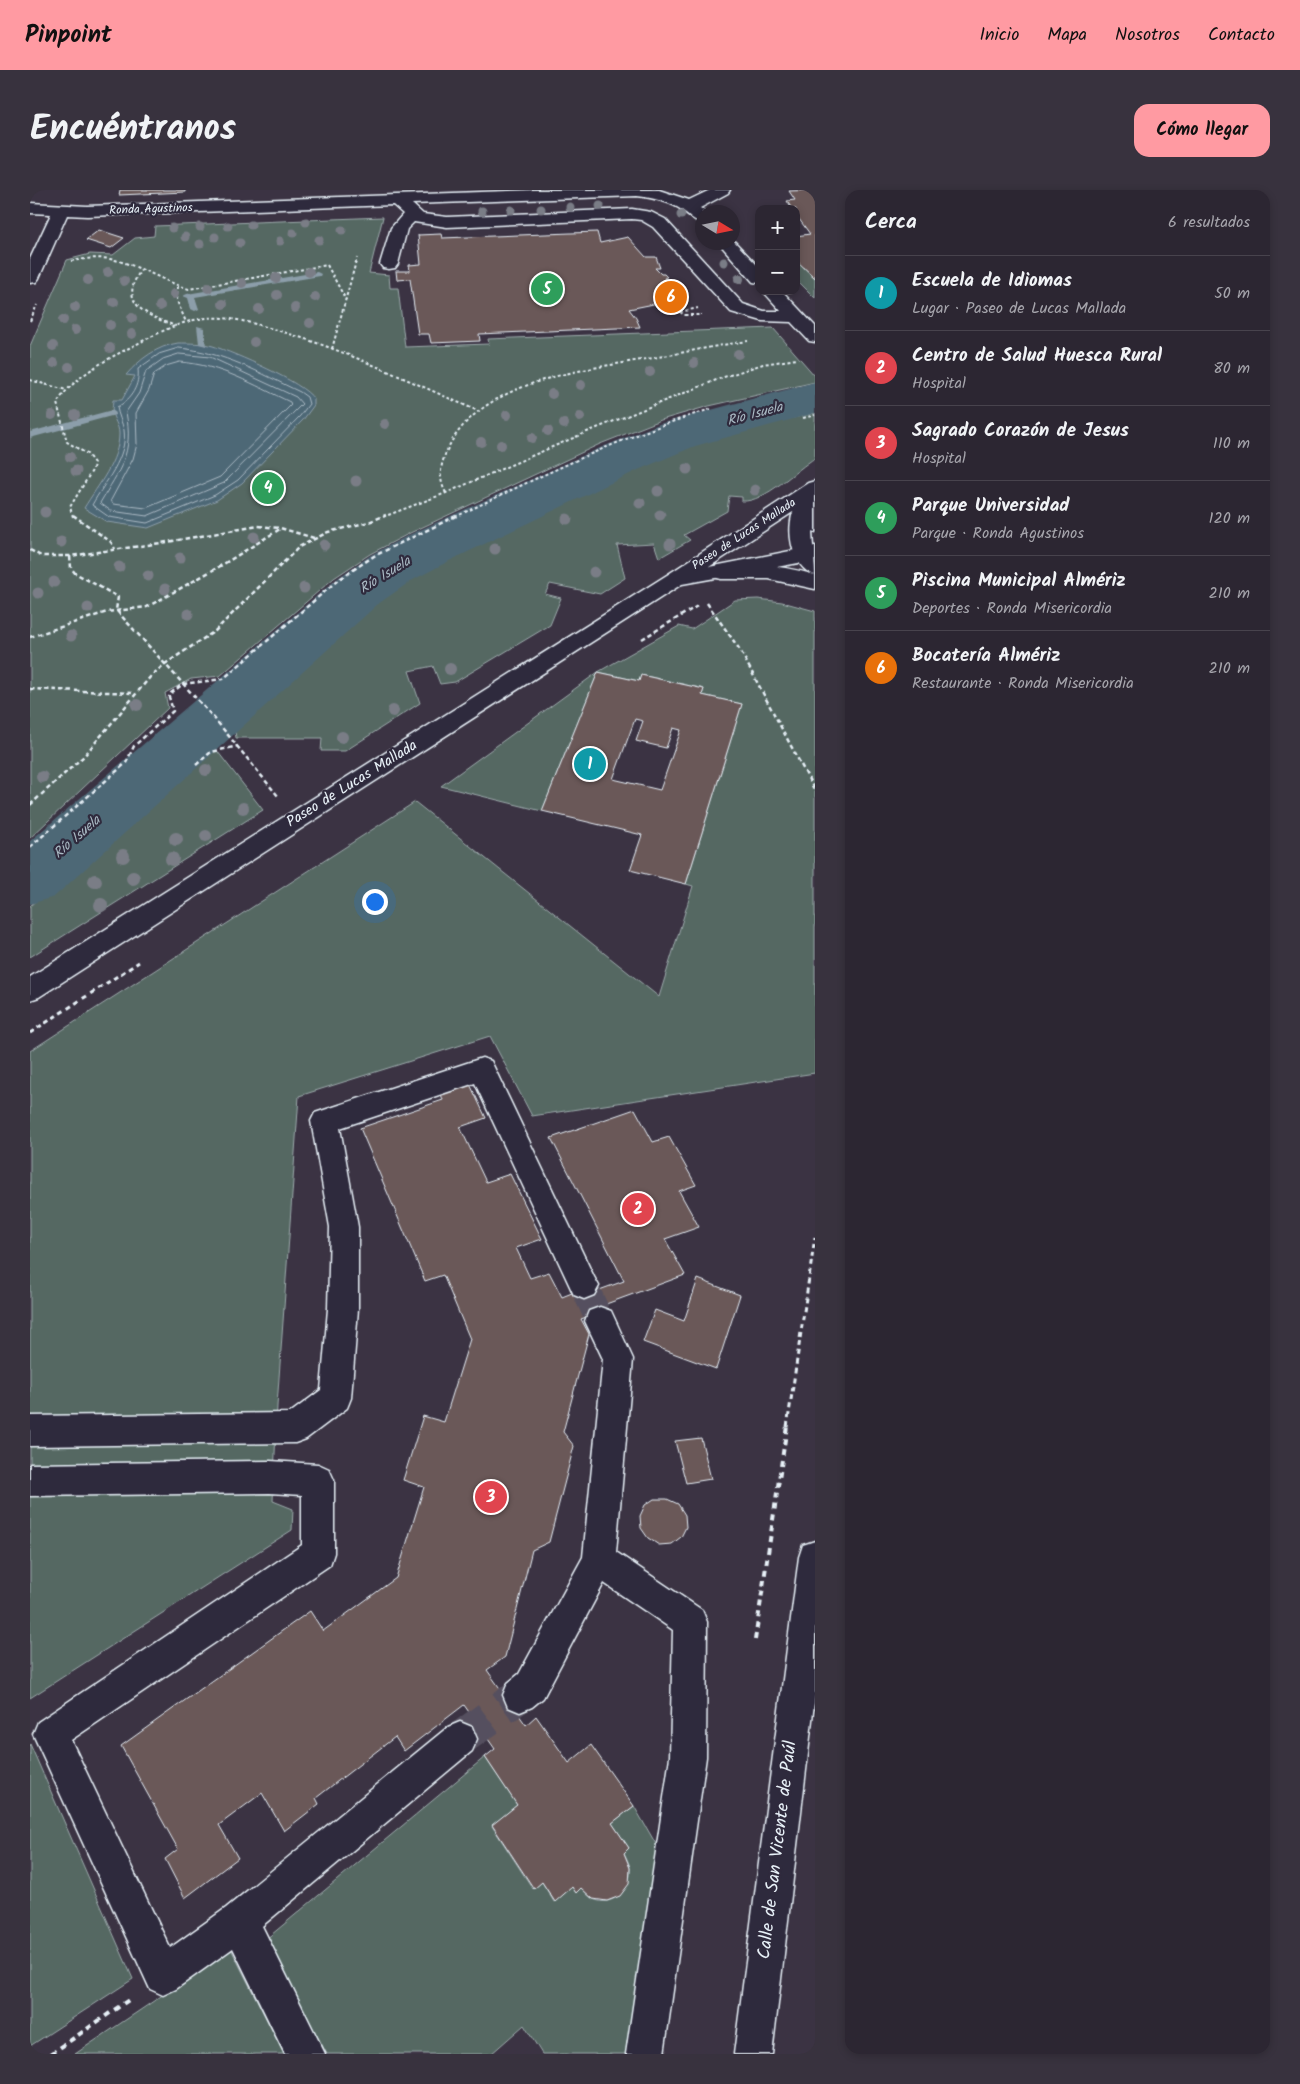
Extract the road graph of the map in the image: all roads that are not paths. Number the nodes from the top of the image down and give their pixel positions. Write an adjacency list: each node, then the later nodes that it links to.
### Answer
1 (208, 190): 5 (street)
2 (722, 190): 6 (street)
3 (360, 196): 4 (street, Ronda Agustinos); 5 (street, Ronda Agustinos)
4 (396, 200): 6 (street, Ronda Agustinos); 10 (street)
5 (208, 207): 8 (street, Ronda Agustinos)
6 (690, 207): 9 (street, Ronda Agustinos)
7 (30, 208): 8 (street, Ronda Agustinos)
8 (61, 210): 14 (street)
9 (695, 212)
10 (412, 214): 12 (street); 16 (street)
11 (733, 250): 13 (street)
12 (389, 264)
13 (755, 274)
14 (30, 278)
15 (776, 295): 16 (street)
16 (796, 317): 17 (street)
17 (815, 337)
18 (814, 488): 19 (street); 23 (street, Paseo de Lucas Mallada)
19 (804, 508): 20 (street); 21 (street)
20 (815, 526)
21 (812, 559): 22 (street, Paseo de Lucas Mallada)
22 (721, 572): 23 (street, Paseo de Lucas Mallada); 24 (street)
23 (674, 580): 25 (street, Paseo de Lucas Mallada)
24 (815, 582)
25 (30, 990)
26 (584, 1286): 28 (street)
27 (600, 1321): 31 (street)
28 (30, 1431)
29 (30, 1480): 34 (street)
30 (815, 1557): 37 (street, Calle de San Vicente de Paúl)
31 (598, 1560): 32 (street); 36 (street)
32 (520, 1695)
33 (460, 1739): 34 (street)
34 (239, 1921): 35 (street)
35 (306, 2054)
36 (645, 2054)
37 (753, 2054)

